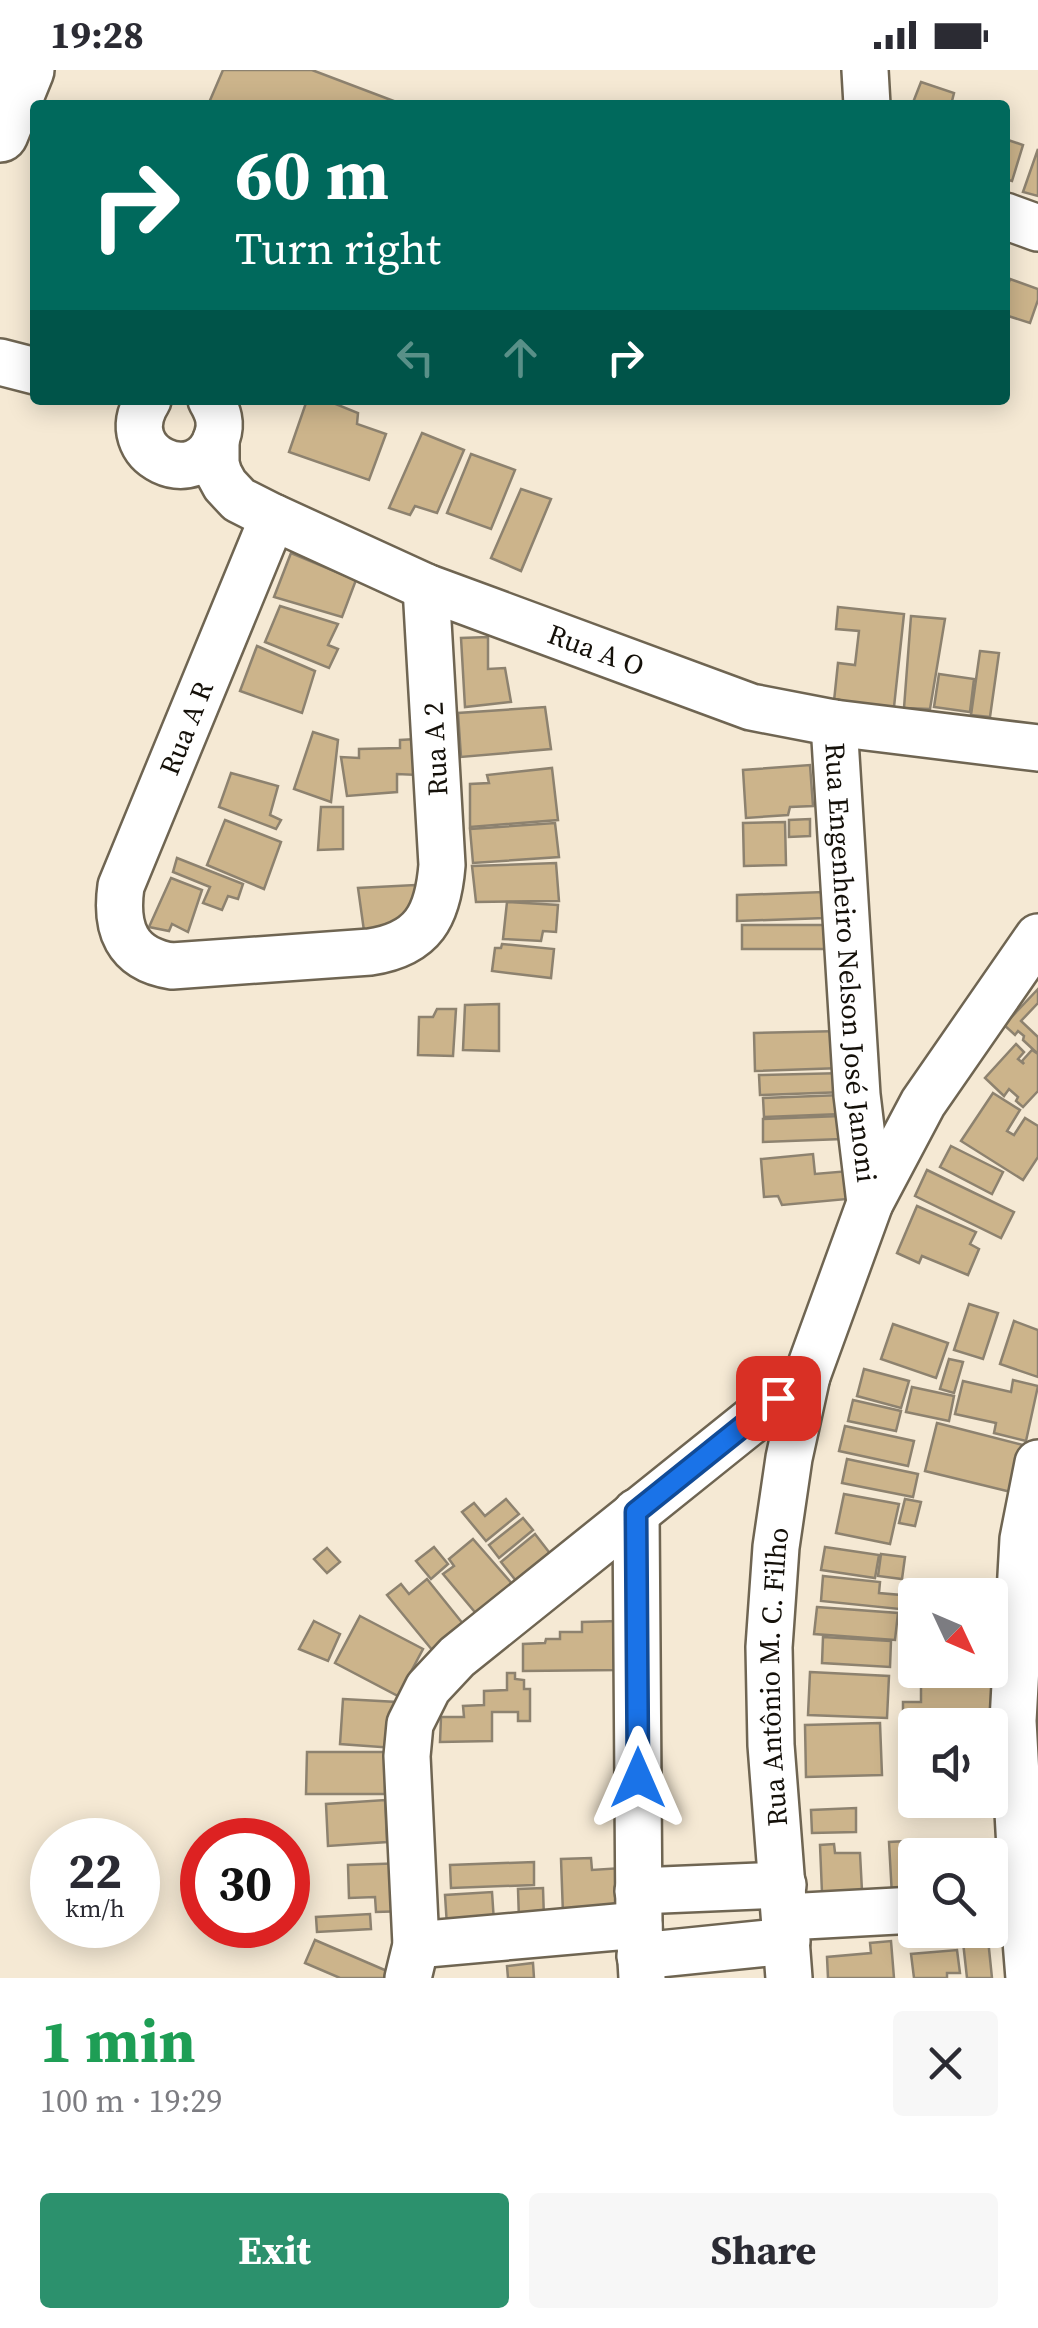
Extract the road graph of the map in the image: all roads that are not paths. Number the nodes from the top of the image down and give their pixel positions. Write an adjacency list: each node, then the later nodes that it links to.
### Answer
1 (26, 70): 4 (highway)
2 (865, 70): 3 (street)
3 (867, 100)
4 (0, 134)
5 (1010, 218): 6 (street)
6 (1038, 228)
7 (0, 362): 8 (street)
8 (30, 370)
9 (134, 405): 11 (street, Rua A O)
10 (213, 420): 11 (street); 12 (street)
11 (176, 465): 12 (street, Rua A O)
12 (256, 508): 13 (street, Rua A O); 16 (street, Rua A R)
13 (426, 586): 14 (street, Rua A O); 16 (street, Rua A 2)
14 (834, 723): 15 (street, Rua A O); 18 (street, Rua Engenheiro Nelson José Janoni)
15 (1038, 748)
16 (433, 911)
17 (1038, 937): 19 (street, Rua Engenheiro Nelson José Janoni)
18 (856, 1095): 19 (street); 20 (street, Rua Engenheiro Nelson José Janoni)
19 (924, 1103): 20 (street, Rua Engenheiro Nelson José Janoni)
20 (870, 1203): 21 (street, Rua Engenheiro Nelson José Janoni)
21 (806, 1376): 23 (street); 26 (street, Rua Antônio M. C. Filho)
22 (1038, 1463): 24 (street)
23 (636, 1512): 27 (street); 28 (street)
24 (1017, 1904): 29 (street)
25 (898, 1913): 26 (street)
26 (786, 1930): 27 (street); 27 (street)
27 (640, 1938): 28 (street)
28 (411, 1968)
29 (1029, 1978)

